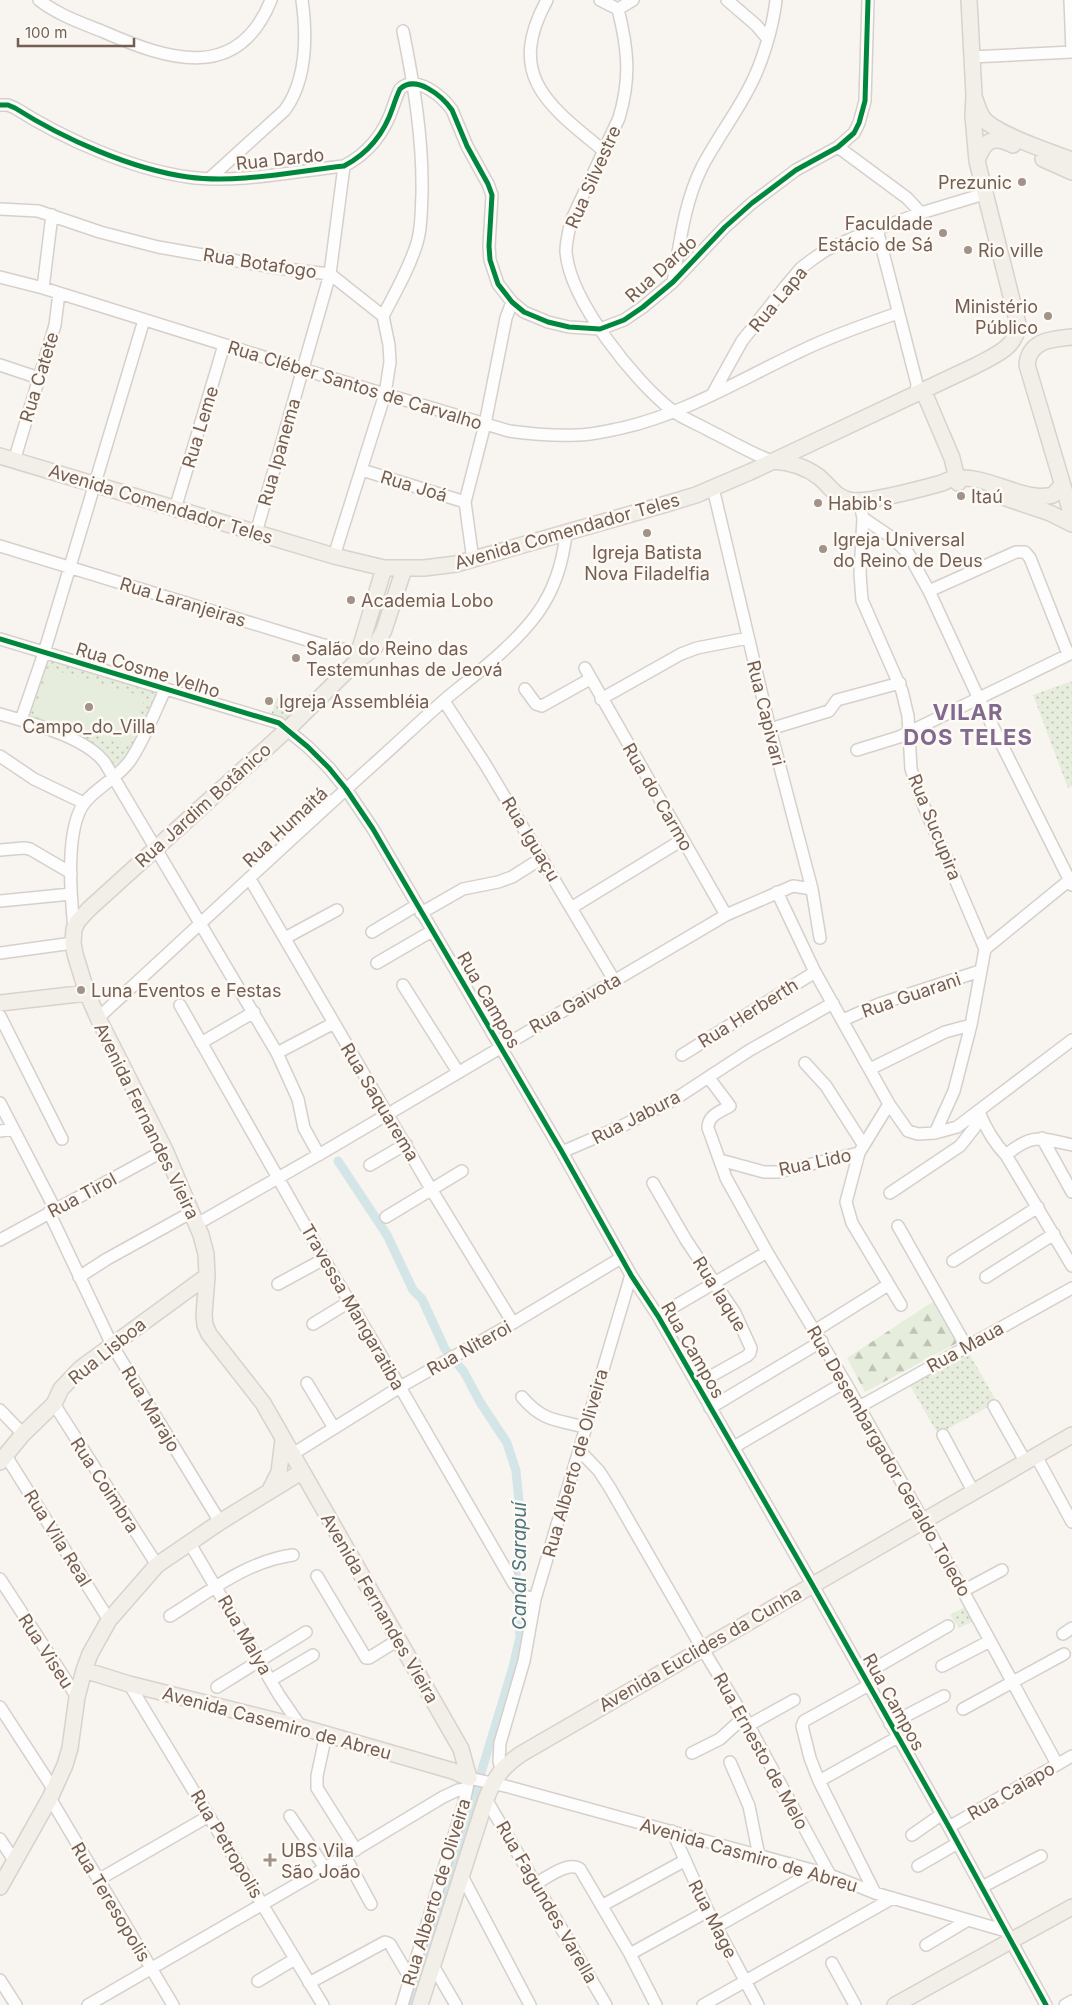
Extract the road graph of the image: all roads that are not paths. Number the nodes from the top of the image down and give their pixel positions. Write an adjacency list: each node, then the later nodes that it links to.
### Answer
1 (39, 0): 2 (street)
2 (271, 0)
3 (302, 0): 25 (street)
4 (547, 0): 20 (street)
5 (633, 0): 11 (street)
6 (726, 0): 13 (street)
7 (776, 0): 13 (street)
8 (868, 0): 19 (street, Rua Dardo)
9 (969, 0): 15 (main road)
10 (1070, 0): 14 (street)
11 (608, 3): 20 (street, Rua Silvestre)
12 (403, 31): 16 (street)
13 (767, 38): 33 (street)
14 (1072, 52): 15 (street)
15 (972, 57): 17 (main road)
16 (414, 84): 23 (street, Rua Dardo); 36 (street, Rua Dardo); 38 (street)
17 (974, 95): 21 (main road); 22 (main road)
18 (0, 105): 25 (street, Rua Dardo)
19 (838, 147): 28 (street); 33 (street, Rua Dardo)
20 (604, 151): 41 (street, Rua Silvestre)
21 (1072, 160)
22 (977, 161): 24 (main road); 26 (main road)
23 (344, 166): 25 (street, Rua Dardo); 31 (street, Rua Ipanema)
24 (1072, 172)
25 (210, 178)
26 (984, 194): 28 (street, Rua Lapa); 40 (main road)
27 (0, 209): 29 (street, Rua Botafogo)
28 (921, 213): 30 (street, Rua Lapa)
29 (52, 214): 31 (street, Rua Botafogo); 34 (street)
30 (876, 229): 37 (street); 52 (street, Rua Lapa)
31 (330, 274): 38 (street, Rua Botafogo); 48 (street, Rua Ipanema)
32 (0, 277): 34 (street, Rua Cléber Santos de Carvalho)
33 (673, 282): 41 (street, Rua Dardo)
34 (43, 288): 35 (street, Rua Cléber Santos de Carvalho)
35 (59, 293): 39 (street, Rua Cléber Santos de Carvalho); 49 (street, Rua Catete)
36 (512, 302): 41 (street, Rua Dardo); 54 (street)
37 (898, 313): 50 (street); 52 (street, Rua Cléber Santos de Carvalho)
38 (383, 316): 51 (street)
39 (144, 320): 44 (street, Rua Cléber Santos de Carvalho); 62 (street)
40 (1018, 324): 43 (main road); 45 (main road, Avenida Comendador Teles)
41 (600, 329): 53 (street, Rua Silvestre)
42 (1072, 337): 43 (main road)
43 (1042, 342): 47 (main road)
44 (224, 345): 48 (street, Rua Cléber Santos de Carvalho); 67 (street, Rua Leme)
45 (999, 353): 47 (main road); 50 (main road, Avenida Comendador Teles)
46 (0, 365): 49 (street)
47 (1027, 365): 61 (main road)
48 (303, 369): 51 (street, Rua Cléber Santos de Carvalho); 71 (street, Rua Ipanema)
49 (39, 378): 56 (street, Rua Catete)
50 (918, 389): 55 (main road, Avenida Comendador Teles); 60 (main road)
51 (385, 394): 54 (street, Rua Cléber Santos de Carvalho); 58 (street)
52 (712, 395): 53 (street, Rua Cléber Santos de Carvalho)
53 (675, 412): 54 (street, Rua Cléber Santos de Carvalho); 57 (street, Rua Silvestre)
54 (485, 424): 65 (street)
55 (813, 442): 57 (main road, Avenida Comendador Teles); 59 (main road)
56 (7, 459): 62 (main road, Avenida Comendador Teles)
57 (772, 461): 59 (main road); 63 (main road, Avenida Comendador Teles)
58 (362, 470): 65 (street, Rua Joá); 74 (street)
59 (819, 477): 64 (main road)
60 (953, 481): 64 (main road); 66 (main road)
61 (1067, 483): 66 (main road); 68 (main road)
62 (94, 484): 67 (main road, Avenida Comendador Teles); 76 (street)
63 (713, 488): 72 (main road, Avenida Comendador Teles); 80 (street, Rua Capivari)
64 (859, 500): 69 (street, Rua Sucupira)
65 (465, 502): 75 (street)
66 (1039, 503): 70 (main road)
67 (175, 508): 71 (main road, Avenida Comendador Teles)
68 (1072, 516)
69 (863, 518): 79 (street); 85 (street, Rua Sucupira)
70 (1072, 524)
71 (256, 533): 74 (main road, Avenida Comendador Teles)
72 (566, 533): 75 (main road, Avenida Comendador Teles); 90 (street, Rua Humaitá)
73 (0, 546): 76 (street, Rua Laranjeiras)
74 (334, 556): 77 (main road, Avenida Comendador Teles)
75 (473, 560): 78 (main road, Avenida Comendador Teles)
76 (70, 567): 82 (street); 84 (street, Rua Laranjeiras)
77 (384, 568): 78 (main road, Avenida Comendador Teles); 84 (main road, Rua Jardim Botânico)
78 (404, 569): 84 (main road, Rua Jardim Botânico)
79 (929, 591): 83 (street); 89 (street)
80 (748, 638): 88 (street); 93 (street, Rua Capivari)
81 (0, 639): 82 (street, Rua Cosme Velho)
82 (44, 653): 87 (street, Rua Cosme Velho); 92 (street)
83 (1070, 653): 89 (street)
84 (360, 656): 94 (main road, Rua Jardim Botânico)
85 (900, 683): 93 (street); 95 (street, Rua Sucupira)
86 (525, 689): 88 (street, Rua do Carmo)
87 (165, 690): 94 (street, Rua Cosme Velho); 98 (street)
88 (601, 699): 101 (street, Rua do Carmo)
89 (979, 699): 95 (street); 107 (street)
90 (444, 701): 99 (street, Rua Humaitá); 104 (street, Rua Iguaçu)
91 (0, 714): 92 (street)
92 (21, 720): 98 (street)
93 (770, 729): 108 (street, Rua Capivari)
94 (286, 730): 99 (street, Rua Campos); 102 (main road, Rua Jardim Botânico)
95 (909, 731): 96 (street); 122 (street, Rua Sucupira)
96 (858, 750)
97 (0, 756): 100 (street)
98 (113, 777): 100 (street); 102 (street)
99 (346, 789): 106 (street, Rua Humaitá); 113 (street, Rua Campos)
100 (84, 803): 105 (street)
101 (682, 840): 112 (street); 115 (street, Rua do Carmo)
102 (155, 848): 116 (street); 119 (main road, Rua Jardim Botânico)
103 (0, 850): 105 (street)
104 (542, 858): 112 (street, Rua Iguaçu); 113 (street)
105 (71, 873): 110 (street)
106 (250, 879): 116 (street, Rua Humaitá); 120 (street, Rua Saquarema)
107 (1071, 882): 122 (street)
108 (812, 889): 109 (street, Rua Gaivota); 121 (street, Rua Capivari)
109 (777, 892): 115 (street, Rua Gaivota); 126 (street)
110 (71, 894): 111 (street); 119 (street)
111 (0, 901)
112 (571, 908): 127 (street, Rua Iguaçu)
113 (419, 909): 117 (street, Rua Campos); 118 (street)
114 (337, 910): 120 (street)
115 (726, 915): 127 (street, Rua Gaivota)
116 (200, 924): 133 (street); 135 (street, Rua Humaitá)
117 (432, 931): 124 (street); 141 (street, Rua Campos)
118 (372, 932)
119 (74, 936): 123 (street); 129 (main road, Avenida Fernandes Vieira)
120 (285, 938): 137 (street, Rua Saquarema)
121 (820, 938)
122 (985, 949): 125 (street)
123 (0, 953)
124 (377, 963)
125 (980, 971): 136 (street, Rua Guarani); 138 (street)
126 (815, 972): 131 (street); 143 (street, Rua Herberth)
127 (614, 980): 141 (street, Rua Gaivota)
128 (403, 985): 146 (street)
129 (87, 993): 130 (main road); 135 (main road, Avenida Fernandes Vieira)
130 (0, 1003)
131 (833, 1003): 136 (street); 147 (street, Rua Jabura)
132 (180, 1005): 140 (street, Travessa Mangaratiba)
133 (254, 1012): 140 (street); 142 (street)
134 (0, 1016): 156 (street)
135 (98, 1018): 160 (main road, Avenida Fernandes Vieira)
136 (843, 1020): 145 (street)
137 (334, 1023): 142 (street); 151 (street, Rua Saquarema)
138 (971, 1025): 145 (street); 154 (street)
139 (1072, 1040): 150 (street)
140 (202, 1043): 167 (street, Travessa Mangaratiba)
141 (500, 1047): 146 (street, Rua Gaivota); 162 (street, Rua Campos)
142 (277, 1053): 161 (street)
143 (682, 1055)
144 (805, 1063): 159 (street)
145 (870, 1069): 149 (street)
146 (458, 1072): 151 (street, Rua Gaivota)
147 (709, 1078): 162 (street, Rua Jabura); 164 (street)
148 (0, 1103): 152 (street, Rua Marajo)
149 (889, 1104): 154 (street); 159 (street)
150 (979, 1112): 154 (street); 163 (street); 171 (street)
151 (388, 1114): 157 (street, Rua Saquarema); 161 (street, Rua Gaivota)
152 (13, 1129): 153 (street); 173 (street, Rua Marajo)
153 (0, 1131)
154 (935, 1133)
155 (1042, 1138): 158 (street); 163 (street); 170 (street)
156 (62, 1139)
157 (406, 1144): 165 (street); 169 (street, Rua Saquarema)
158 (1072, 1145)
159 (861, 1148): 164 (street, Rua Lido); 190 (street)
160 (164, 1150): 173 (street, Rua Tirol); 175 (main road, Avenida Fernandes Vieira)
161 (323, 1152): 167 (street, Rua Gaivota)
162 (562, 1152): 180 (street, Rua Campos)
163 (1006, 1155): 172 (street)
164 (720, 1160): 179 (street, Rua Desembargador Geraldo Toledo)
165 (370, 1165)
166 (462, 1171): 169 (street)
167 (278, 1178): 175 (street, Rua Gaivota); 181 (street, Travessa Mangaratiba)
168 (653, 1183): 188 (street, Rua Iaque)
169 (431, 1188): 174 (street); 195 (street, Rua Saquarema)
170 (1072, 1192)
171 (890, 1193)
172 (1038, 1207): 177 (street); 182 (street)
173 (52, 1211): 178 (street, Rua Tirol); 185 (street, Rua Marajo)
174 (386, 1217)
175 (195, 1218): 185 (street, Rua Gaivota); 186 (main road, Avenida Fernandes Vieira)
176 (898, 1226): 200 (street)
177 (1054, 1234): 183 (street); 187 (street)
178 (0, 1240)
179 (767, 1252): 188 (street); 197 (street, Rua Desembargador Geraldo Toledo)
180 (621, 1258): 184 (street, Rua Campos); 195 (street, Rua Niteroi)
181 (324, 1259): 189 (street); 192 (street, Travessa Mangaratiba)
182 (953, 1261)
183 (1072, 1266)
184 (631, 1275): 194 (street, Rua Campos); 211 (street, Rua Alberto de Oliveira)
185 (79, 1276): 199 (street, Rua Marajo)
186 (207, 1276): 199 (main road, Rua Lisboa); 216 (main road, Avenida Fernandes Vieira)
187 (986, 1277)
188 (715, 1283): 194 (street); 203 (street, Rua Iaque)
189 (278, 1284)
190 (888, 1285): 193 (street); 197 (street)
191 (1072, 1288): 200 (street, Rua Maua)
192 (349, 1302): 196 (street); 204 (street, Travessa Mangaratiba)
193 (901, 1305)
194 (658, 1316): 203 (street, Rua Campos)
195 (513, 1323): 204 (street, Rua Niteroi)
196 (313, 1324)
197 (816, 1330): 198 (street, Rua Desembargador Geraldo Toledo)
198 (822, 1341): 201 (street, Rua Desembargador Geraldo Toledo); 209 (street)
199 (112, 1344): 206 (main road, Rua Lisboa); 226 (street, Rua Marajo)
200 (966, 1346): 207 (street, Rua Maua)
201 (845, 1382): 207 (street, Rua Desembargador Geraldo Toledo); 217 (street)
202 (307, 1383): 212 (street)
203 (697, 1384): 209 (street, Rua Campos)
204 (400, 1387): 212 (street, Rua Niteroi); 237 (street, Travessa Mangaratiba)
205 (522, 1398): 211 (street)
206 (54, 1404): 213 (main road, Rua Lisboa); 230 (street, Rua Coimbra)
207 (859, 1406): 225 (street, Rua Desembargador Geraldo Toledo)
208 (994, 1406): 221 (street)
209 (710, 1408): 217 (street, Rua Campos)
210 (1, 1414): 213 (street)
211 (585, 1427): 218 (street, Rua Alberto de Oliveira)
212 (334, 1428): 219 (street, Rua Niteroi)
213 (24, 1434): 220 (main road, Rua Lisboa)
214 (943, 1435): 223 (street)
215 (1072, 1435): 221 (main road, Avenida Euclides da Cunha)
216 (283, 1440): 219 (main road, Avenida Fernandes Vieira); 224 (main road)
217 (734, 1447): 234 (street, Rua Campos)
218 (579, 1450): 237 (street, Rua Alberto de Oliveira); 244 (street, Rua Ernesto de Melo)
219 (291, 1455): 222 (main road, Avenida Fernandes Vieira)
220 (3, 1459): 239 (street, Rua Vila Real)
221 (1030, 1459): 223 (main road, Avenida Euclides da Cunha); 227 (street)
222 (302, 1472): 224 (main road); 242 (main road, Avenida Fernandes Vieira)
223 (974, 1491): 225 (main road, Avenida Euclides da Cunha)
224 (269, 1492): 226 (main road)
225 (923, 1520): 234 (main road, Avenida Euclides da Cunha); 236 (street, Rua Desembargador Geraldo Toledo)
226 (220, 1522): 228 (main road)
227 (1072, 1522)
228 (189, 1542): 230 (main road); 235 (street, Rua Malya)
229 (293, 1555): 235 (street)
230 (157, 1565): 239 (main road)
231 (1002, 1570): 236 (street)
232 (317, 1576): 242 (street)
233 (0, 1579): 257 (street, Rua Viseu)
234 (812, 1584): 244 (main road, Avenida Euclides da Cunha); 250 (street, Rua Campos)
235 (217, 1587): 238 (street); 247 (street, Rua Malya)
236 (963, 1591): 243 (street, Rua Desembargador Geraldo Toledo)
237 (535, 1599): 270 (street, Rua Alberto de Oliveira)
238 (170, 1616)
239 (109, 1620): 249 (main road)
240 (948, 1626): 250 (street)
241 (306, 1632): 247 (street)
242 (398, 1640): 272 (main road, Avenida Fernandes Vieira)
243 (990, 1641): 248 (street); 252 (street, Rua Desembargador Geraldo Toledo)
244 (702, 1648): 261 (street, Rua Ernesto de Melo); 270 (main road, Avenida Euclides da Cunha)
245 (1064, 1654): 252 (street)
246 (313, 1655): 251 (street)
247 (259, 1660): 251 (street, Rua Malya); 255 (street)
248 (942, 1666)
249 (84, 1670): 253 (main road, Avenida Casemiro de Abreu); 257 (main road)
250 (863, 1675): 254 (street, Rua Campos)
251 (272, 1680): 263 (street, Rua Malya)
252 (1012, 1682): 260 (street); 269 (street, Rua Desembargador Geraldo Toledo)
253 (129, 1684): 263 (main road, Avenida Casemiro de Abreu); 276 (street, Rua Petropolis)
254 (869, 1685): 262 (street, Rua Campos); 271 (street)
255 (217, 1686)
256 (944, 1696): 262 (street)
257 (77, 1697): 273 (main road)
258 (794, 1700): 261 (street)
259 (0, 1706): 273 (street, Rua Teresopolis)
260 (963, 1709)
261 (747, 1721): 266 (street); 293 (street, Rua Ernesto de Melo)
262 (890, 1724): 265 (street, Rua Campos)
263 (301, 1727): 264 (main road, Avenida Casemiro de Abreu)
264 (326, 1734): 272 (main road, Avenida Casemiro de Abreu); 283 (street)
265 (898, 1737): 271 (street); 275 (street, Rua Campos)
266 (692, 1754)
267 (1072, 1756): 269 (street, Rua Caiapo)
268 (730, 1762): 285 (street)
269 (1057, 1764): 278 (street, Rua Caiapo)
270 (501, 1769): 272 (main road, Avenida Euclides da Cunha)
271 (820, 1781): 298 (street)
272 (477, 1783): 274 (main road, Avenida Euclides da Cunha); 279 (street, Avenida Casmiro de Abreu); 283 (street); 314 (street, Rua Alberto de Oliveira)
273 (52, 1794): 288 (main road); 294 (street, Rua Teresopolis)
274 (486, 1799): 292 (main road, Avenida Euclides da Cunha); 295 (street, Rua Fagundes Varella)
275 (942, 1814): 278 (street, Rua Campos); 280 (street)
276 (209, 1816): 294 (street); 300 (street, Rua Petropolis)
277 (290, 1816): 290 (street)
278 (949, 1827): 282 (street, Rua Campos)
279 (672, 1832): 285 (street, Avenida Casmiro de Abreu); 287 (street, Rua Mage)
280 (912, 1835)
281 (0, 1839): 288 (street)
282 (958, 1843): 289 (street); 297 (street, Rua Campos)
283 (356, 1850): 284 (street)
284 (345, 1856): 290 (street); 301 (street)
285 (758, 1856): 291 (street, Avenida Casmiro de Abreu)
286 (1041, 1856): 297 (street)
287 (684, 1861): 302 (street); 304 (street, Rua Mage)
288 (15, 1862): 296 (main road)
289 (918, 1866)
290 (325, 1868): 300 (street)
291 (815, 1871): 293 (street, Avenida Casmiro de Abreu); 306 (street)
292 (462, 1874): 312 (main road, Avenida Euclides da Cunha); 328 (street)
293 (830, 1875): 298 (street, Avenida Casmiro de Abreu)
294 (98, 1880): 313 (street, Rua Teresopolis)
295 (536, 1883): 302 (street); 321 (street, Rua Fagundes Varella)
296 (0, 1887)
297 (982, 1887): 307 (street, Rua Campos)
298 (875, 1893): 299 (street, Avenida Casmiro de Abreu)
299 (893, 1898): 305 (street, Avenida Casmiro de Abreu); 317 (street)
300 (263, 1904): 310 (street, Rua Petropolis); 313 (street)
301 (371, 1904)
302 (603, 1905): 309 (street)
303 (1072, 1907): 307 (main road)
304 (708, 1911): 306 (street, Rua Mage); 309 (street)
305 (968, 1920): 307 (street, Avenida Casmiro de Abreu); 308 (street)
306 (716, 1928): 317 (street, Rua Mage)
307 (1008, 1936): 333 (main road); 334 (street, Rua Campos)
308 (926, 1945)
309 (630, 1954): 329 (street)
310 (295, 1959): 316 (street); 318 (street, Rua Petropolis)
311 (832, 1963): 332 (street)
312 (432, 1964): 326 (main road, Avenida Euclides da Cunha); 327 (street)
313 (151, 1969): 323 (street); 324 (street, Rua Teresopolis)
314 (410, 1978): 318 (street); 325 (street, Rua Alberto de Oliveira)
315 (0, 1980): 322 (street)
316 (258, 1981)
317 (745, 1982): 330 (street); 331 (street, Rua Mage)
318 (309, 1984): 320 (street, Rua Petropolis)
319 (1072, 2001): 335 (street)
320 (321, 2004)
321 (604, 2004)
322 (16, 2005)
323 (88, 2005)
324 (173, 2005)
325 (402, 2005)
326 (420, 2005)
327 (456, 2005)
328 (530, 2005)
329 (656, 2005)
330 (703, 2005)
331 (758, 2005)
332 (854, 2005)
333 (895, 2005)
334 (1046, 2005)
335 (1065, 2005)

